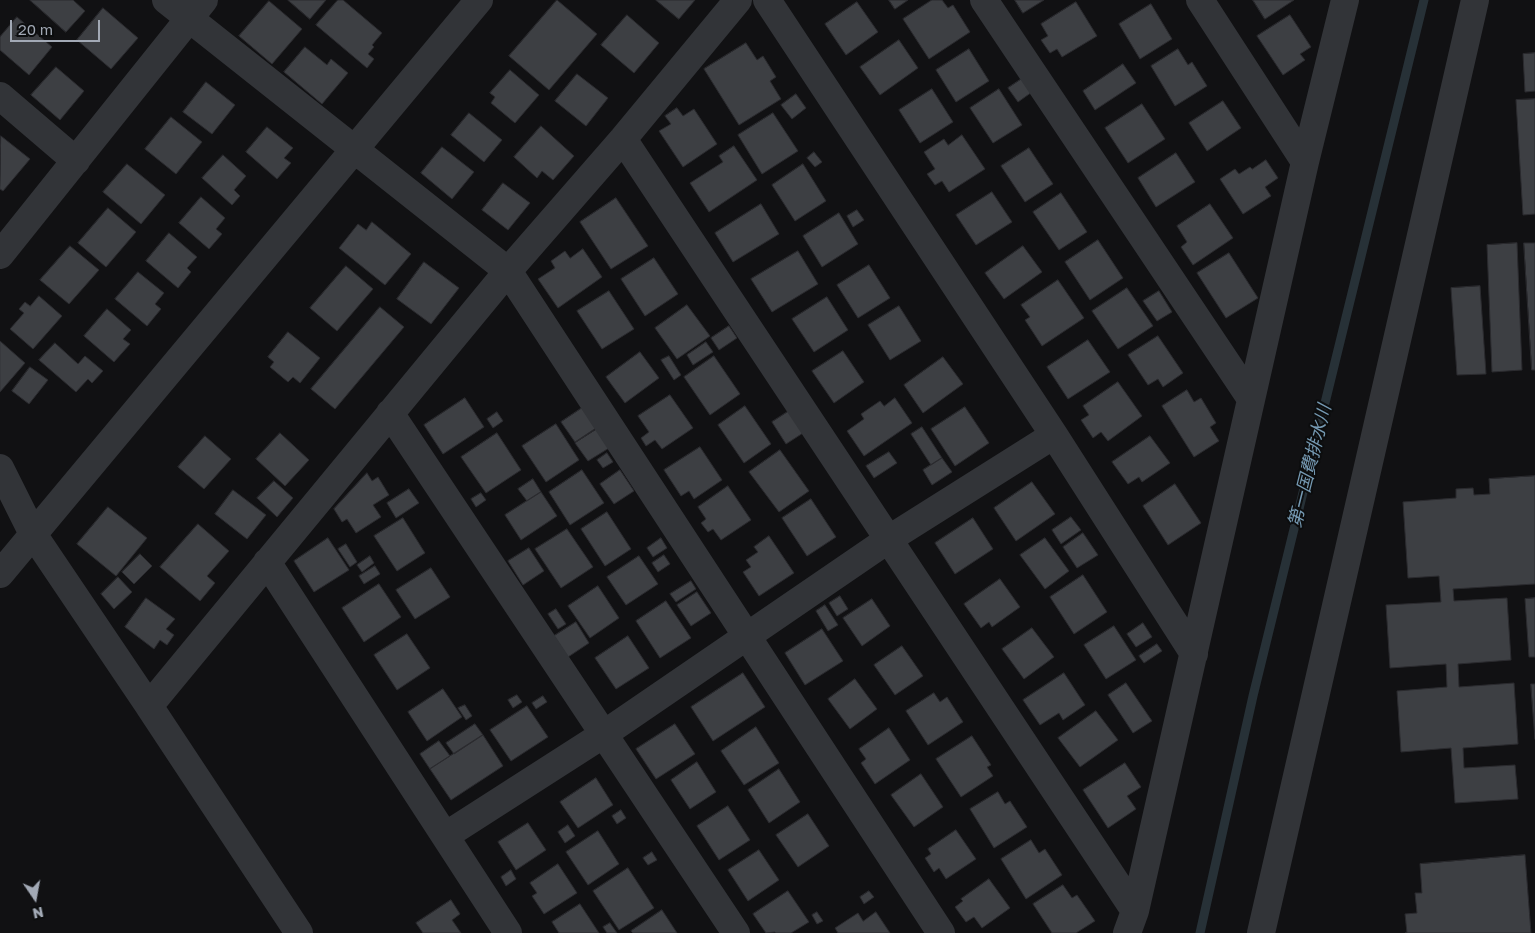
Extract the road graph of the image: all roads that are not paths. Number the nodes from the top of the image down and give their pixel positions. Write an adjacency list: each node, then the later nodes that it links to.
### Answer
1 (166, 0): 9 (street)
2 (478, 0): 12 (street)
3 (738, 0): 11 (street)
4 (767, 0): 19 (street)
5 (984, 0): 17 (street)
6 (1200, 0): 14 (street)
7 (1345, 0): 14 (street)
8 (1475, 0): 35 (street)
9 (196, 9): 12 (street); 13 (street)
10 (0, 96): 13 (street)
11 (623, 139): 16 (street); 22 (street)
12 (354, 148): 16 (street); 21 (street)
13 (76, 161): 15 (street)
14 (1305, 162): 17 (street)
15 (0, 254)
16 (508, 270): 18 (street); 25 (street)
17 (1251, 399): 26 (street)
18 (390, 413): 23 (street); 28 (street)
19 (1054, 435): 22 (street); 26 (street)
20 (0, 468): 21 (street)
21 (33, 534): 24 (street); 27 (street)
22 (889, 539): 25 (street); 30 (street)
23 (267, 562): 27 (street); 29 (street)
24 (0, 574)
25 (746, 636): 28 (street); 34 (street)
26 (1194, 654): 30 (street)
27 (149, 706): 31 (street)
28 (604, 734): 29 (street); 33 (street)
29 (445, 836): 32 (street)
30 (1131, 922)
31 (299, 933)
32 (508, 933)
33 (736, 933)
34 (940, 933)
35 (1261, 933)

